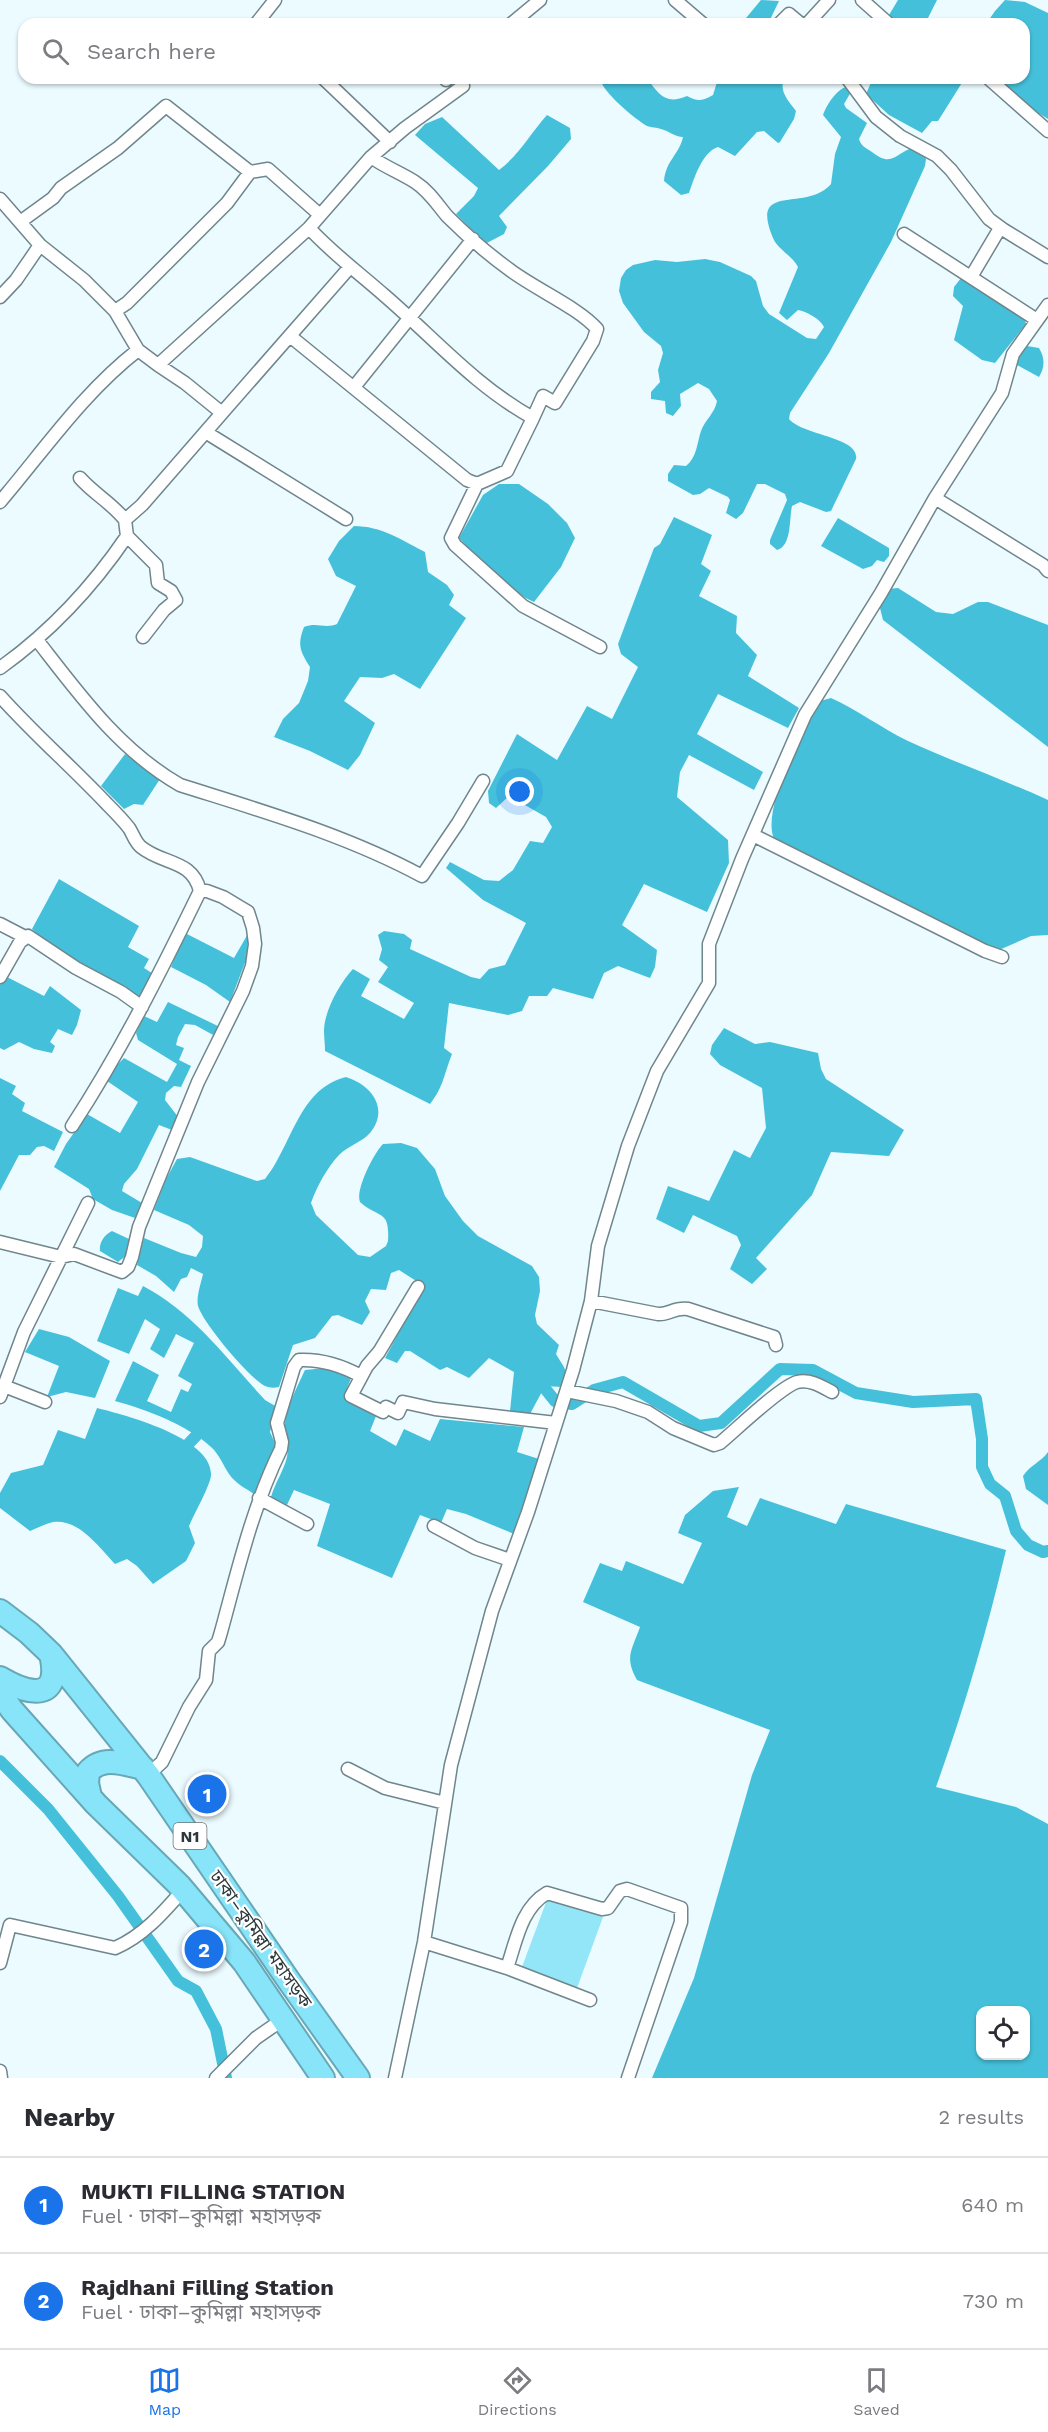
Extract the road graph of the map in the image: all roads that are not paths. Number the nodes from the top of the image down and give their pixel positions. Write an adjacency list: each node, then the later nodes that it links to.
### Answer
1 (275, 0): 6 (street)
2 (540, 0): 7 (street)
3 (675, 0): 8 (street)
4 (829, 0): 9 (street)
5 (862, 0): 10 (street)
6 (261, 18)
7 (518, 18)
8 (696, 18)
9 (812, 18)
10 (882, 18)
11 (329, 84): 16 (street)
12 (851, 84): 23 (street)
13 (995, 84): 15 (street)
14 (463, 86): 16 (street)
15 (1048, 130)
16 (390, 142): 17 (street)
17 (371, 157): 20 (street); 25 (street)
18 (250, 172): 20 (street); 21 (street); 32 (street)
19 (0, 199): 21 (street)
20 (320, 215): 22 (street)
21 (20, 222): 26 (street)
22 (309, 228): 28 (street); 37 (street)
23 (1000, 228): 27 (street); 29 (street)
24 (904, 234): 29 (street)
25 (473, 239): 33 (street); 40 (street)
26 (40, 245): 30 (street); 32 (street)
27 (1048, 257)
28 (350, 267): 33 (street); 35 (street)
29 (971, 277): 34 (street)
30 (0, 297)
31 (1048, 305): 34 (street)
32 (115, 311): 36 (street)
33 (408, 318): 38 (street); 40 (street)
34 (1037, 320): 44 (street)
35 (290, 336): 38 (street); 39 (street)
36 (138, 350): 37 (street); 45 (street)
37 (158, 365): 39 (street)
38 (354, 387): 43 (street)
39 (222, 413): 41 (street)
40 (533, 418): 43 (street)
41 (207, 433): 46 (street); 47 (street)
42 (80, 478): 47 (street)
43 (477, 484): 52 (street)
44 (935, 498): 49 (street); 56 (street)
45 (0, 502)
46 (346, 519)
47 (125, 520): 48 (street)
48 (127, 536): 50 (street); 51 (street)
49 (1048, 571)
50 (143, 637)
51 (37, 640): 53 (street); 55 (street)
52 (600, 647)
53 (0, 668)
54 (0, 696): 57 (street)
55 (483, 782)
56 (753, 835): 60 (street); 68 (street)
57 (200, 891): 62 (street); 66 (street)
58 (0, 924): 59 (street)
59 (24, 937): 61 (street); 62 (street)
60 (1002, 957)
61 (0, 977)
62 (142, 1007): 63 (street)
63 (72, 1126)
64 (88, 1203): 66 (street)
65 (0, 1242): 66 (street)
66 (61, 1257): 71 (street)
67 (418, 1287): 70 (street)
68 (591, 1301): 69 (street); 72 (street)
69 (776, 1345)
70 (361, 1376): 75 (street); 76 (street)
71 (2, 1391): 74 (street)
72 (567, 1391): 73 (street); 75 (street)
73 (832, 1392)
74 (45, 1402)
75 (556, 1423): 79 (street)
76 (259, 1498): 77 (street); 85 (street)
77 (307, 1524)
78 (434, 1526): 79 (street)
79 (510, 1560): 87 (street)
80 (0, 1611): 81 (highway, ঢাকা–কুমিল্লা মহাসড়ক / N1)
81 (51, 1654): 82 (highway); 85 (highway, ঢাকা–কুমিল্লা মহাসড়ক / N1)
82 (0, 1678)
83 (0, 1693): 86 (highway, ঢাকা–কুমিল্লা মহাসড়ক / N1)
84 (348, 1769): 87 (street)
85 (146, 1772): 86 (highway); 99 (highway, ঢাকা–কুমিল্লা মহাসড়ক / N1)
86 (90, 1797): 88 (highway, ঢাকা–কুমিল্লা মহাসড়ক / N1)
87 (445, 1803): 89 (street)
88 (183, 1890): 90 (street); 93 (highway, ঢাকা–কুমিল্লা মহাসড়ক / N1)
89 (424, 1942): 91 (street); 100 (street)
90 (0, 1963)
91 (507, 1968): 92 (street); 101 (street)
92 (590, 2000)
93 (282, 2020): 95 (street); 97 (highway); 98 (highway, ঢাকা–কুমিল্লা মহাসড়ক / N1)
94 (0, 2071): 96 (street)
95 (217, 2077)
96 (1, 2078)
97 (318, 2078)
98 (323, 2078)
99 (358, 2078)
100 (395, 2078)
101 (628, 2078)

